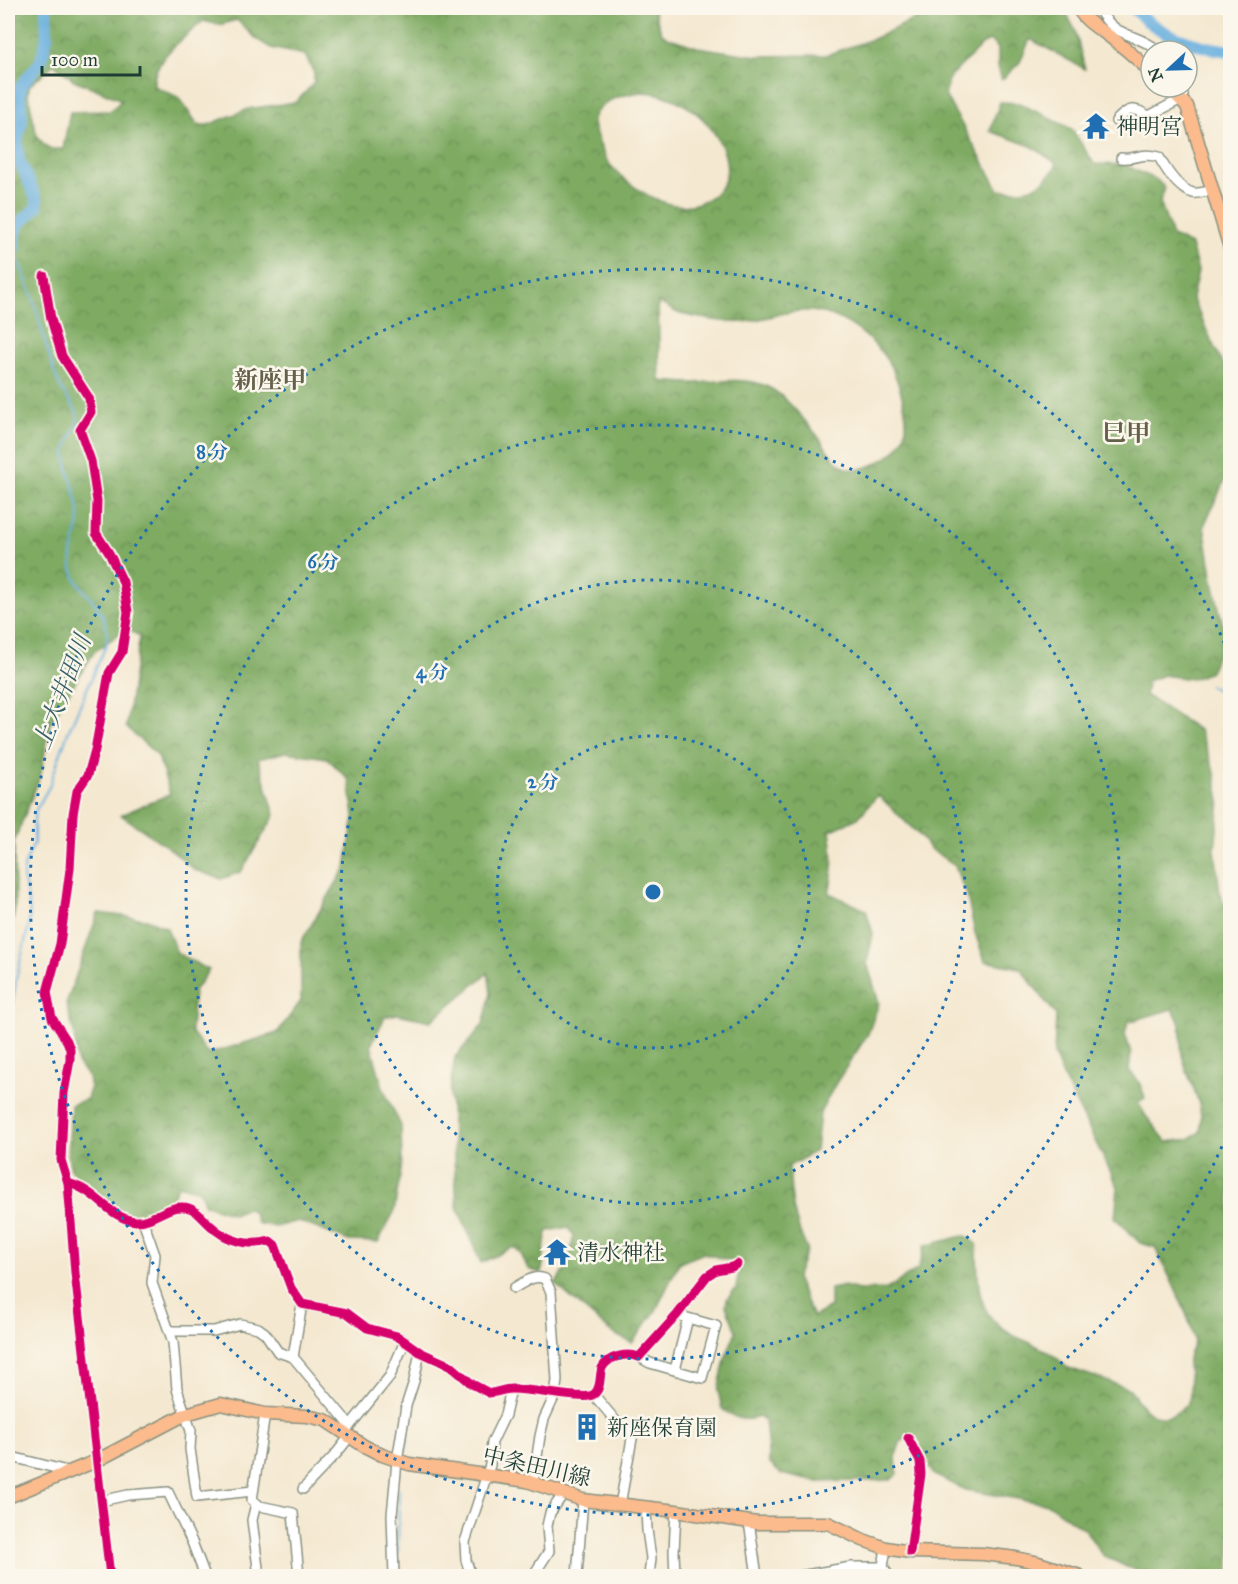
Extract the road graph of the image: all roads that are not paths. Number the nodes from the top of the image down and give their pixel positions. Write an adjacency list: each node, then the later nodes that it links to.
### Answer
1 (1078, 8): 4 (main road)
2 (1098, 8): 3 (street)
3 (1139, 39)
4 (1139, 62)
5 (1173, 99): 7 (street)
6 (1184, 99): 9 (main road)
7 (1116, 121)
8 (1121, 158): 9 (street)
9 (1213, 190): 10 (main road)
10 (1230, 248)
11 (44, 276): 12 (street)
12 (68, 1183): 13 (street); 33 (street)
13 (143, 1221): 16 (street); 19 (street)
14 (737, 1264): 17 (street)
15 (514, 1288): 26 (street)
16 (302, 1304): 20 (street); 22 (street)
17 (676, 1315): 18 (street); 23 (street)
18 (688, 1318): 24 (street); 24 (street)
19 (169, 1331): 22 (street); 28 (street)
20 (405, 1341): 21 (street); 30 (street)
21 (420, 1352): 25 (street); 34 (street)
22 (293, 1357): 30 (street)
23 (639, 1357): 24 (street); 27 (street)
24 (675, 1370)
25 (511, 1389): 26 (street); 36 (street)
26 (555, 1395): 27 (street); 37 (street)
27 (594, 1395): 45 (street)
28 (186, 1414): 29 (main road, 中条田川線); 33 (main road, 中条田川線); 39 (street)
29 (265, 1414): 30 (main road, 中条田川線); 39 (street)
30 (348, 1431): 34 (main road, 中条田川線); 38 (street)
31 (908, 1438): 50 (street)
32 (8, 1456): 35 (street)
33 (96, 1461): 35 (main road, 中条田川線); 43 (street)
34 (397, 1461): 36 (main road, 中条田川線); 56 (street)
35 (71, 1472): 41 (main road, 中条田川線)
36 (487, 1474): 37 (main road, 中条田川線); 57 (street)
37 (532, 1482): 40 (main road, 中条田川線)
38 (303, 1489)
39 (253, 1491): 44 (street)
40 (564, 1493): 42 (main road, 中条田川線); 58 (street)
41 (8, 1497)
42 (583, 1500): 45 (main road, 中条田川線); 59 (street)
43 (101, 1501): 52 (street); 53 (street)
44 (255, 1504): 54 (street); 55 (street)
45 (620, 1505): 46 (main road, 中条田川線)
46 (646, 1508): 47 (main road, 中条田川線); 60 (street)
47 (676, 1511): 48 (main road, 中条田川線); 61 (street)
48 (748, 1522): 49 (main road, 中条田川線); 62 (street)
49 (886, 1548): 50 (main road, 中条田川線); 51 (street)
50 (910, 1552): 65 (main road, 中条田川線)
51 (883, 1567): 63 (street); 64 (street)
52 (111, 1576)
53 (205, 1576)
54 (259, 1576)
55 (299, 1576)
56 (394, 1576)
57 (471, 1576)
58 (533, 1576)
59 (577, 1576)
60 (649, 1576)
61 (675, 1576)
62 (757, 1576)
63 (800, 1576)
64 (889, 1576)
65 (1080, 1576)

